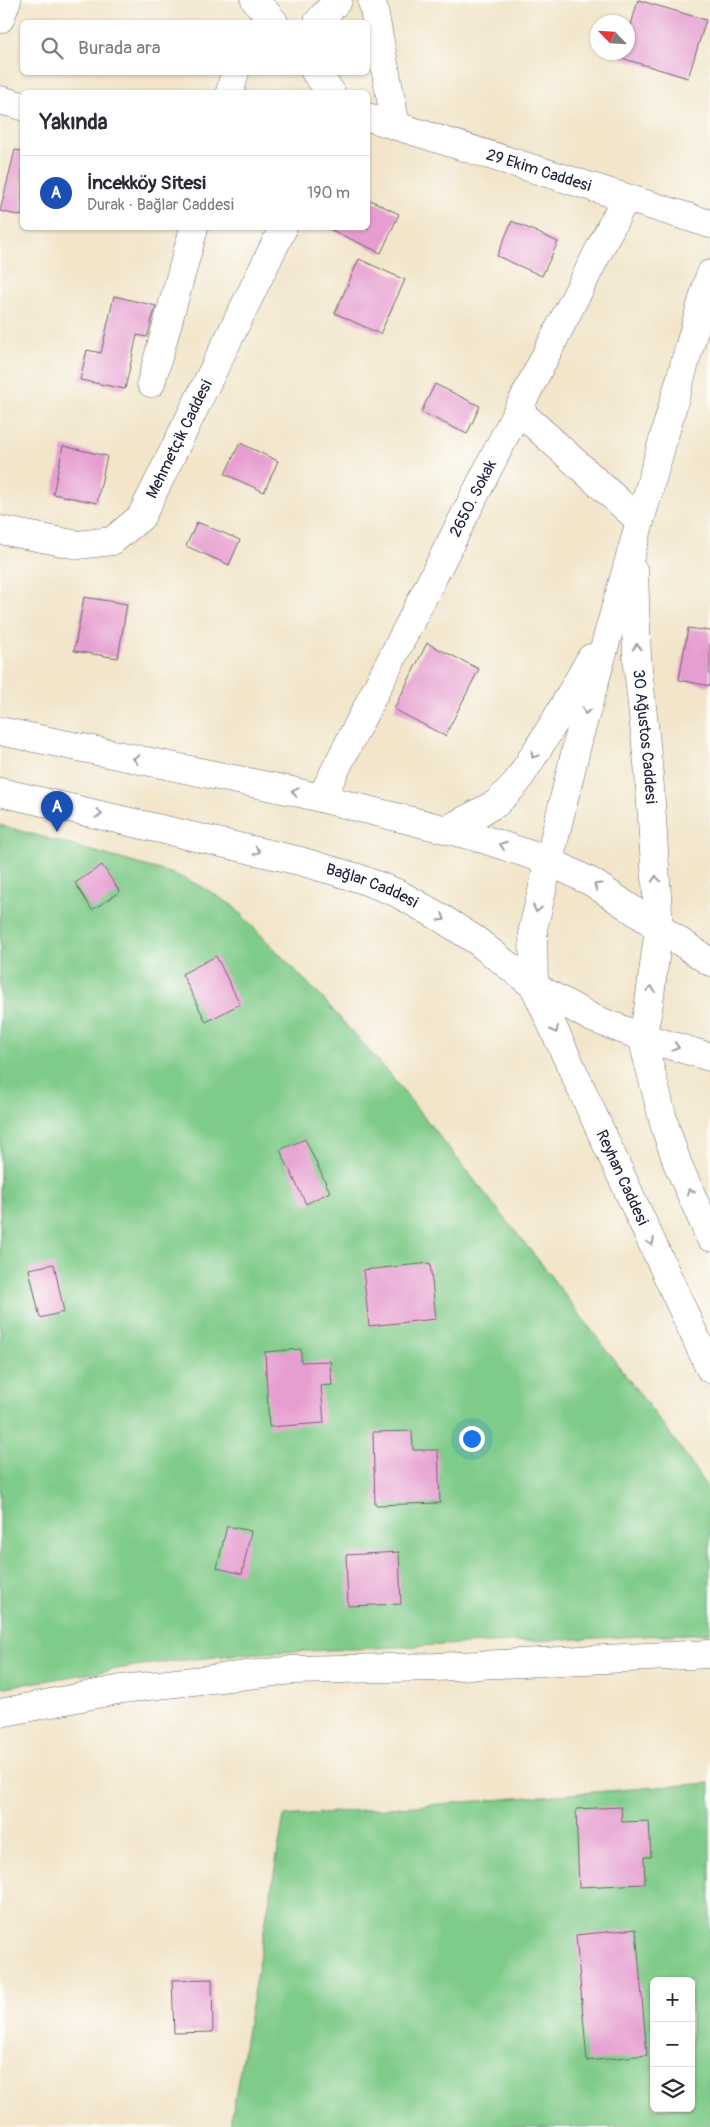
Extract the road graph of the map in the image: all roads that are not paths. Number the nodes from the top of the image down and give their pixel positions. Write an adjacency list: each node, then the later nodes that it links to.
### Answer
1 (6, 0): 5 (street)
2 (254, 0): 6 (street); 7 (street)
3 (338, 0): 8 (street)
4 (372, 0): 16 (street)
5 (0, 19)
6 (249, 20)
7 (272, 20)
8 (320, 20)
9 (234, 75): 11 (street)
10 (317, 75): 12 (street)
11 (230, 90)
12 (329, 90)
13 (0, 100): 14 (street)
14 (20, 105)
15 (370, 118): 16 (street, 29 Ekim Caddesi)
16 (396, 126): 17 (street, 29 Ekim Caddesi)
17 (625, 199): 18 (street, 29 Ekim Caddesi); 23 (street, 2650. Sokak)
18 (710, 224)
19 (193, 230): 22 (street)
20 (282, 230): 24 (street, Mehmetçik Caddesi)
21 (710, 274): 25 (street, 30 Ağustos Caddesi)
22 (151, 383)
23 (518, 410): 25 (street); 29 (street, 2650. Sokak)
24 (0, 530)
25 (636, 534): 26 (street, 30 Ağustos Caddesi); 32 (street, 30 Ağustos Caddesi, one-way to 25)
26 (612, 622): 30 (street, one-way to 30); 31 (street, 30 Ağustos Caddesi, one-way to 31)
27 (0, 731): 29 (street, one-way to 27)
28 (0, 792): 34 (street, Bağlar Caddesi, one-way to 34)
29 (321, 798): 30 (street)
30 (448, 829): 31 (street, one-way to 30)
31 (549, 861): 32 (street, one-way to 31); 34 (street, 30 Ağustos Caddesi, one-way to 34)
32 (659, 928): 33 (street); 35 (street, 30 Ağustos Caddesi, one-way to 32)
33 (710, 962)
34 (534, 986): 35 (street, Bağlar Caddesi); 38 (street, Reyhan Caddesi, one-way to 38)
35 (642, 1037): 36 (street, Bağlar Caddesi, one-way to 36); 37 (street, one-way to 35)
36 (710, 1057)
37 (710, 1237)
38 (710, 1369)
39 (710, 1654): 40 (street)
40 (0, 1713)

